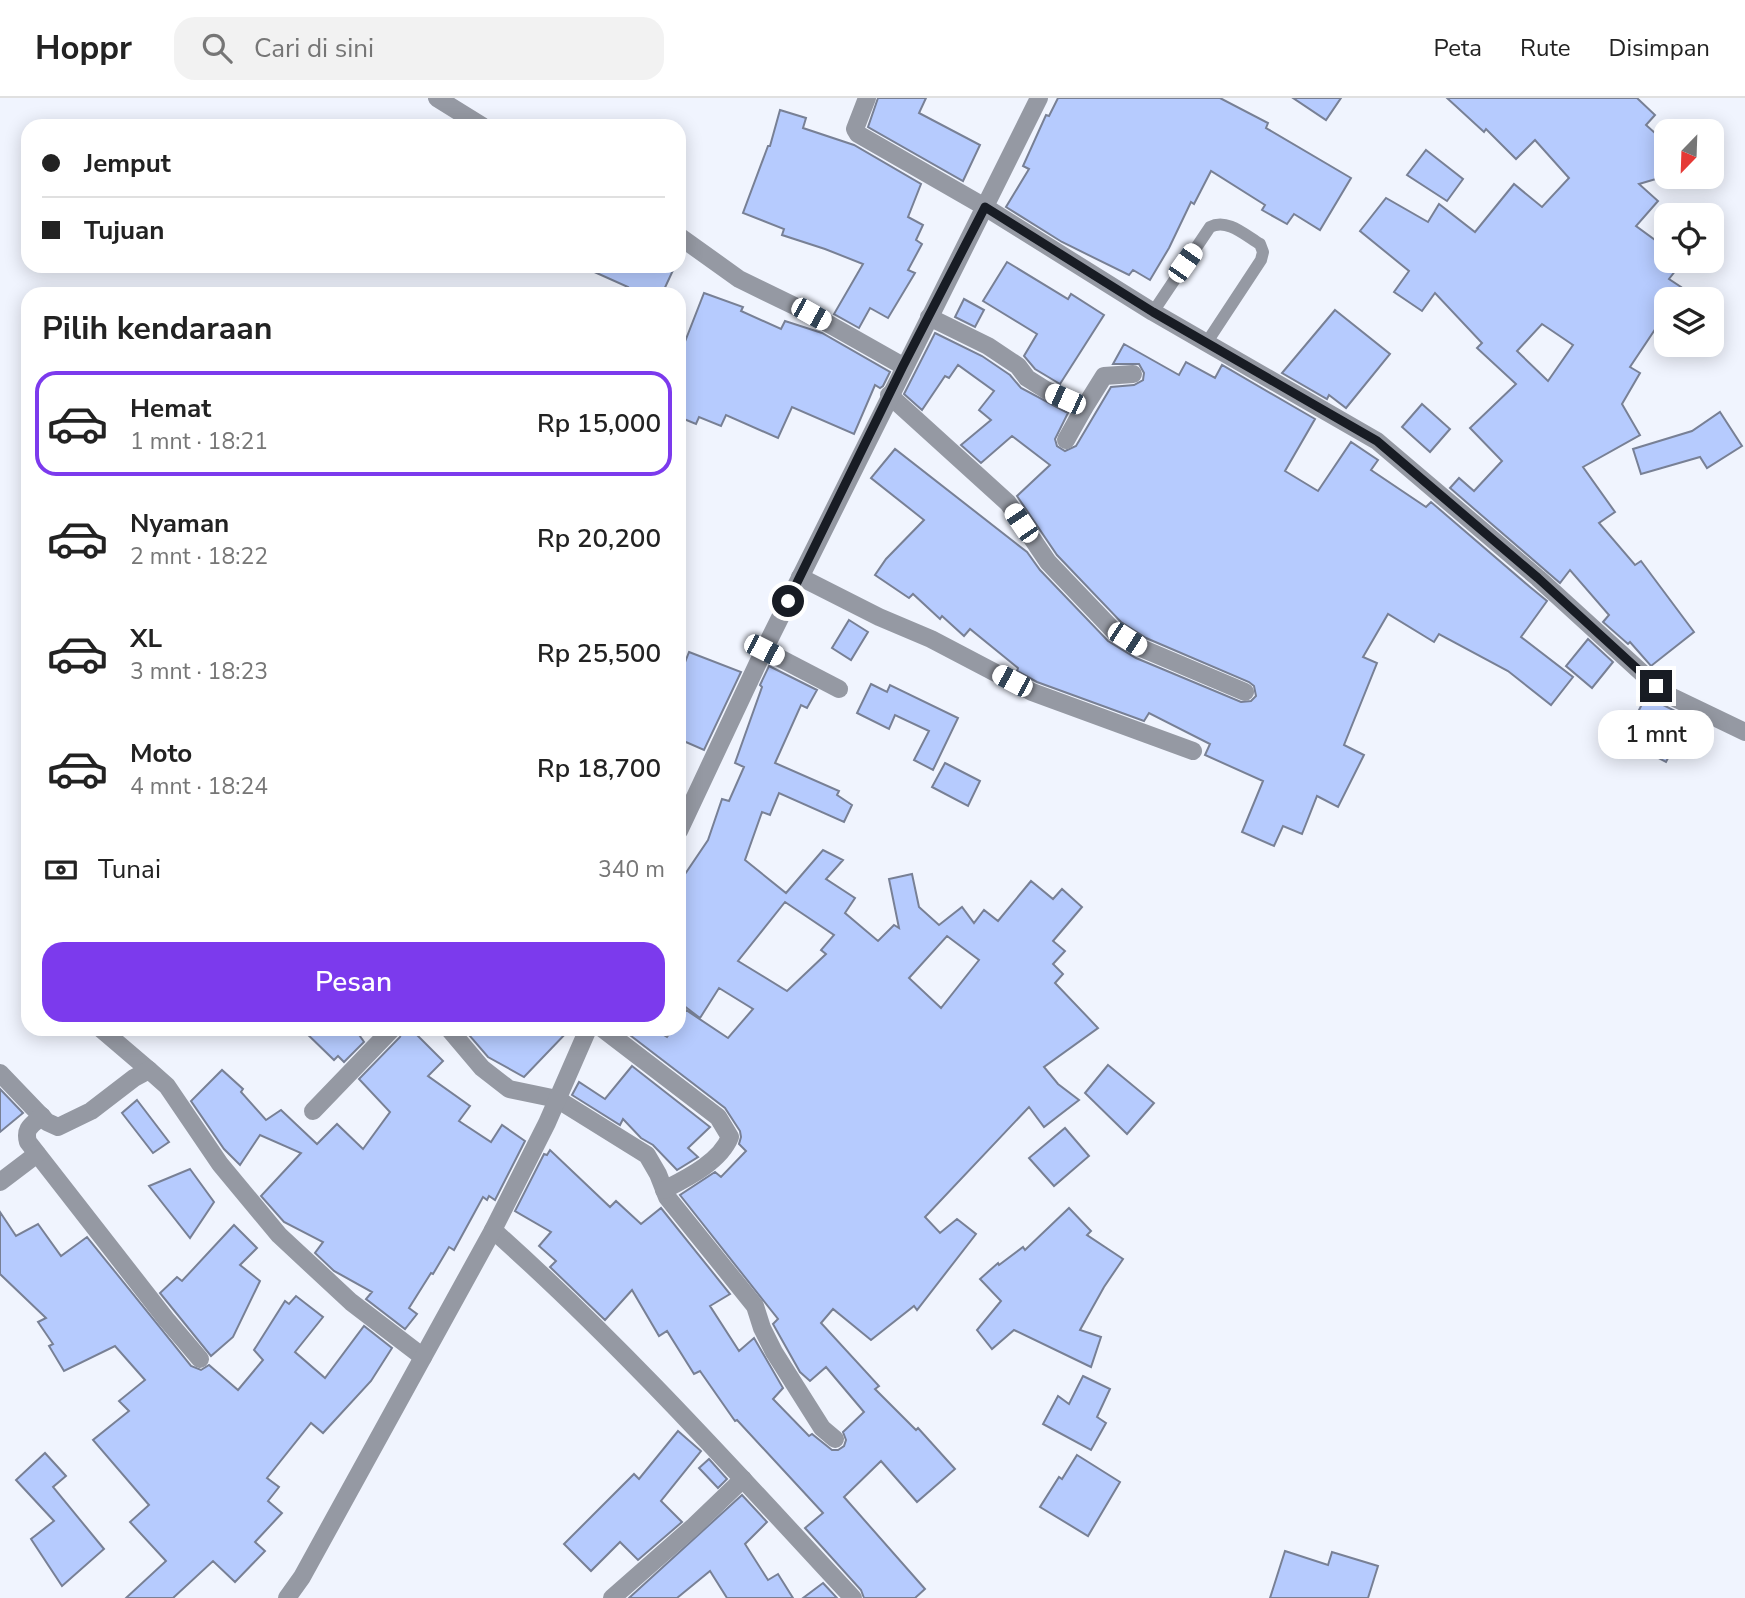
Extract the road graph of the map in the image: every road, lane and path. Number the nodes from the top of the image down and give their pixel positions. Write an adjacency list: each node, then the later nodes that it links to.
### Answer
1 (437, 98): 4 (street)
2 (867, 98): 5 (street)
3 (1038, 98): 5 (street)
4 (471, 119)
5 (985, 207): 7 (street); 8 (street)
6 (686, 241): 10 (street)
7 (1153, 312): 9 (street); 9 (lane)
8 (929, 317): 10 (street); 13 (street)
9 (1207, 342): 19 (street)
10 (903, 366): 12 (street)
11 (1133, 374): 13 (street)
12 (889, 395): 15 (street); 18 (street)
13 (1084, 408): 14 (street)
14 (1066, 440)
15 (800, 577): 16 (street); 20 (street)
16 (764, 650): 17 (street); 21 (street)
17 (839, 689)
18 (1245, 692)
19 (1745, 732)
20 (1193, 751)
21 (686, 816)
22 (109, 1036): 27 (street)
23 (385, 1036): 30 (street)
24 (455, 1036): 29 (street)
25 (586, 1036): 29 (street)
26 (612, 1036): 34 (street)
27 (149, 1070): 31 (street); 36 (street)
28 (0, 1073): 31 (street)
29 (556, 1102): 34 (street); 35 (street)
30 (313, 1111)
31 (42, 1116): 32 (street)
32 (37, 1154): 33 (street); 37 (street)
33 (0, 1182)
34 (664, 1190): 38 (street)
35 (493, 1230): 36 (street); 39 (street)
36 (423, 1356): 40 (street)
37 (200, 1359)
38 (835, 1439)
39 (743, 1479): 41 (street); 42 (street)
40 (287, 1598)
41 (612, 1598)
42 (853, 1598)

